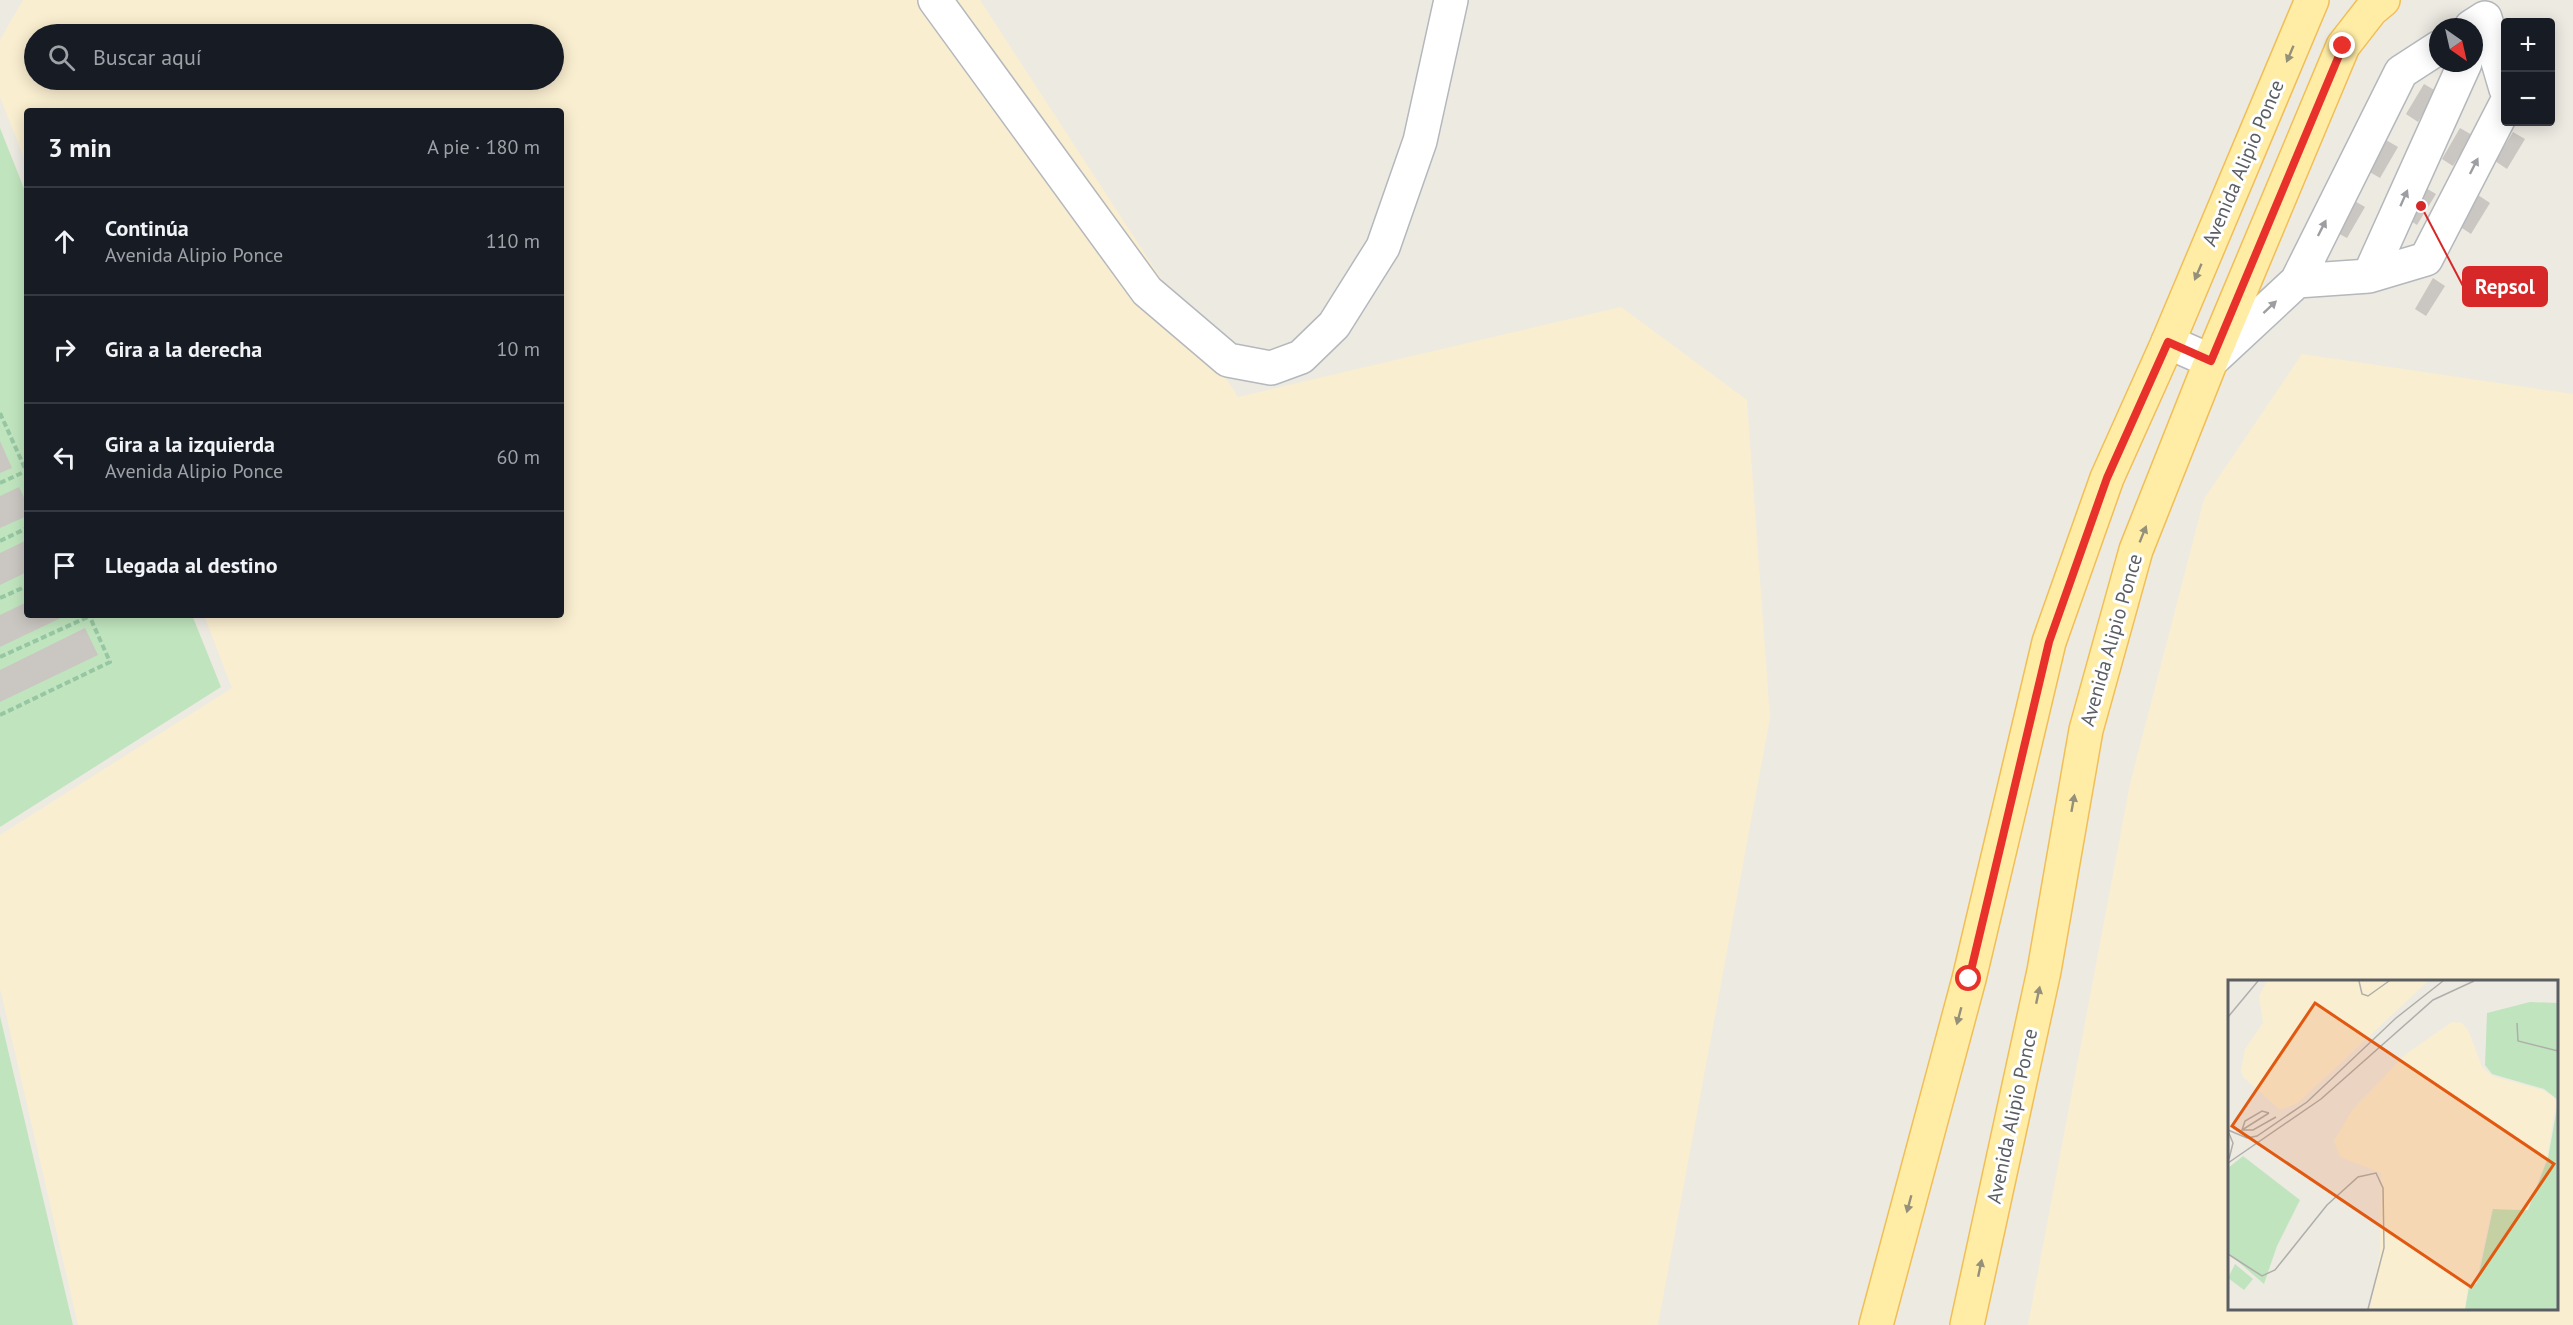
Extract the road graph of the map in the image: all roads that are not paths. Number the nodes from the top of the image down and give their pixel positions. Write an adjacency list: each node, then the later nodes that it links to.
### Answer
1 (935, 0): 2 (lane)
2 (1451, 0)
3 (2312, 0): 12 (main road, Avenida Alipio Ponce, one-way to 12)
4 (2383, 0): 13 (main road, Avenida Alipio Ponce)
5 (2483, 28): 8 (lane)
6 (2429, 54): 11 (lane, one-way to 6)
7 (2461, 72): 10 (lane, one-way to 7)
8 (2501, 78)
9 (2501, 112): 10 (lane, one-way to 9)
10 (2370, 276): 11 (lane)
11 (2297, 281): 13 (lane, one-way to 11)
12 (2168, 342): 13 (lane); 14 (main road, Avenida Alipio Ponce, one-way to 14)
13 (2211, 361): 15 (main road, Avenida Alipio Ponce, one-way to 13)
14 (1876, 1325)
15 (1967, 1325)

